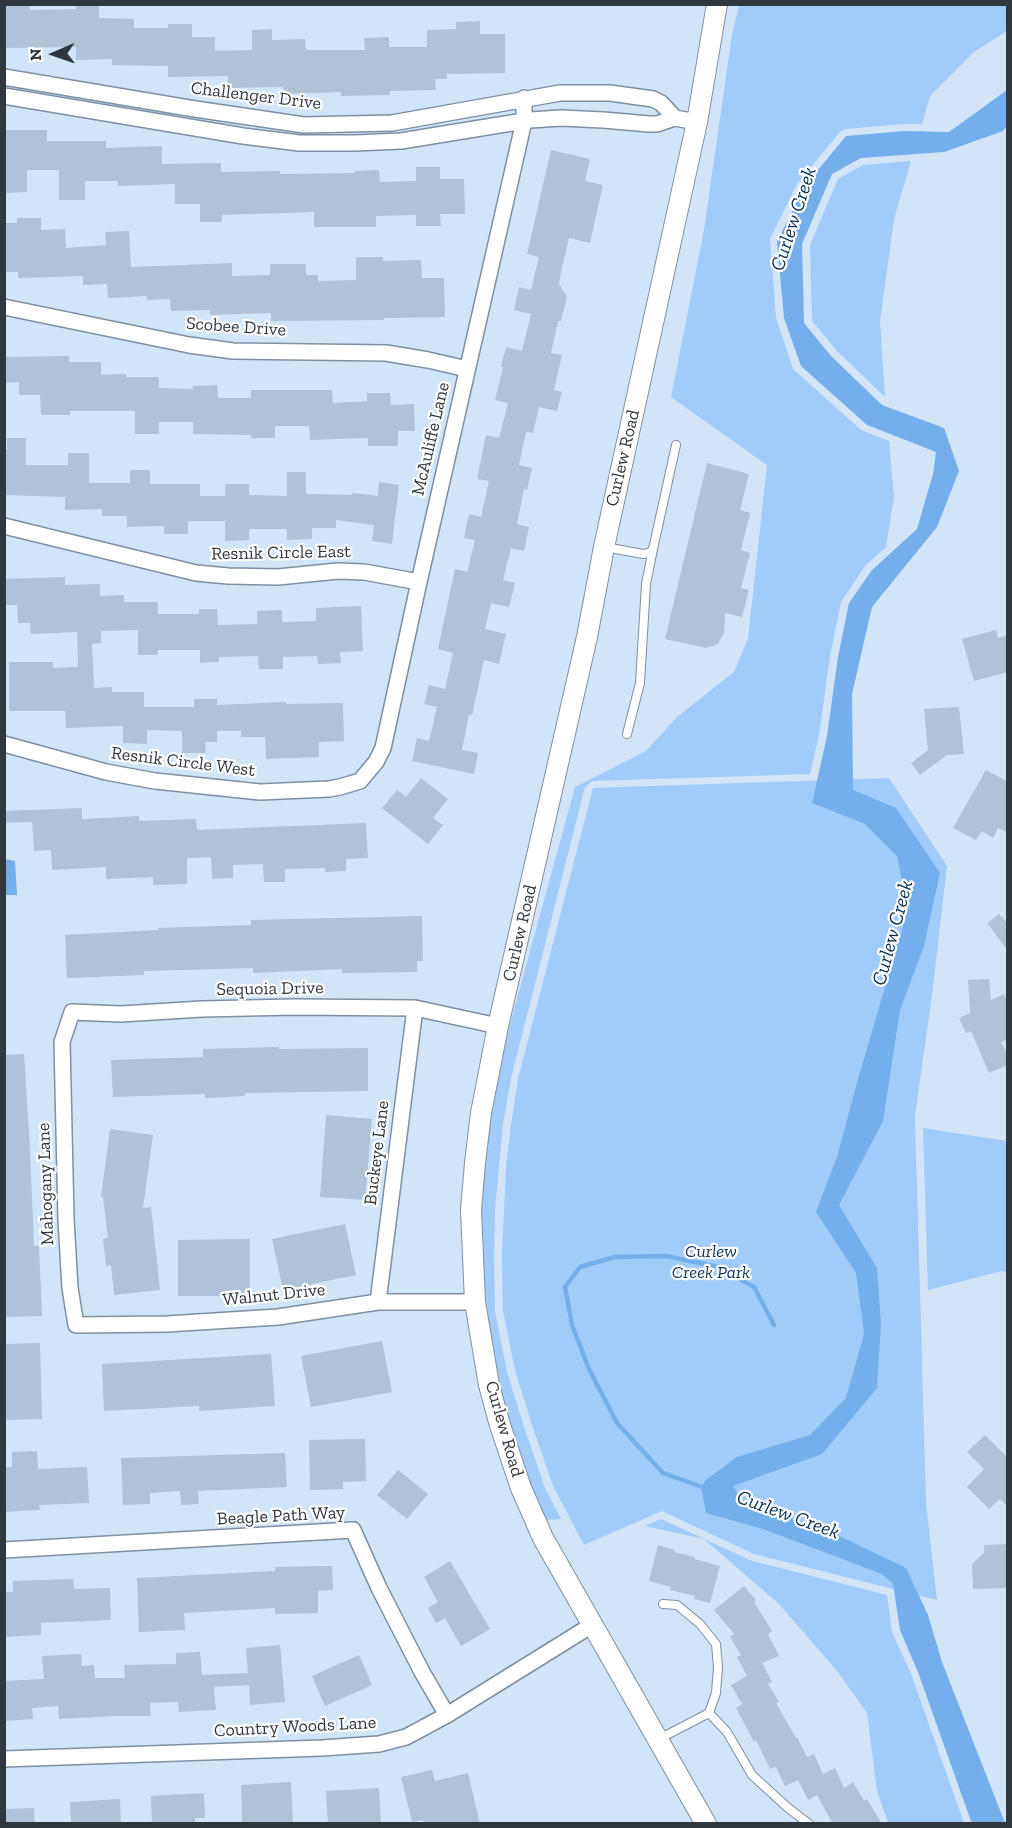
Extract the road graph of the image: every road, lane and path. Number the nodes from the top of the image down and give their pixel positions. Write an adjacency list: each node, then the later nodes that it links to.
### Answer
1 (717, 4): 12 (main road, Curlew Road)
2 (4, 77): 3 (street, Challenger Drive)
3 (49, 85): 6 (street); 7 (street, Challenger Drive)
4 (4, 96): 6 (street, Challenger Drive)
5 (524, 98): 8 (street, Challenger Drive); 9 (street, Challenger Drive); 10 (street, McAuliffe Lane)
6 (46, 103): 13 (street, Challenger Drive)
7 (166, 104): 11 (street, Challenger Drive); 13 (street)
8 (675, 118): 10 (street, Challenger Drive); 12 (street, Challenger Drive)
9 (399, 121): 11 (street, Challenger Drive); 15 (street)
10 (524, 121): 15 (street, Challenger Drive); 17 (street, McAuliffe Lane)
11 (287, 122): 14 (street)
12 (697, 122): 20 (main road, Curlew Road)
13 (163, 123): 14 (street, Challenger Drive)
14 (284, 141): 15 (street, Challenger Drive)
15 (402, 141)
16 (4, 307): 17 (street, Scobee Drive)
17 (467, 369): 22 (street, McAuliffe Lane)
18 (676, 445): 21 (lane)
19 (4, 526): 22 (street, Resnik Circle East)
20 (604, 546): 21 (lane); 27 (main road, Curlew Road)
21 (653, 549): 23 (lane)
22 (419, 582): 25 (street, McAuliffe Lane)
23 (627, 734)
24 (4, 744): 25 (street, Resnik Circle West)
25 (360, 781)
26 (415, 1008): 27 (street, Sequoia Drive); 28 (street, Sequoia Drive); 29 (street, Buckeye Lane)
27 (498, 1026): 30 (main road, Curlew Road)
28 (62, 1042): 31 (street, Mahogany Lane)
29 (378, 1302): 30 (street, Walnut Drive); 31 (street, Walnut Drive)
30 (475, 1302): 34 (main road, Curlew Road)
31 (76, 1325)
32 (4, 1550): 36 (street, Beagle Path Way)
33 (663, 1604): 35 (lane)
34 (592, 1625): 36 (street, Country Woods Lane); 37 (main road, Curlew Road)
35 (709, 1713): 37 (lane); 40 (lane)
36 (447, 1715): 38 (street, Country Woods Lane)
37 (657, 1739): 39 (main road, Curlew Road)
38 (4, 1759)
39 (706, 1824)
40 (809, 1824)

